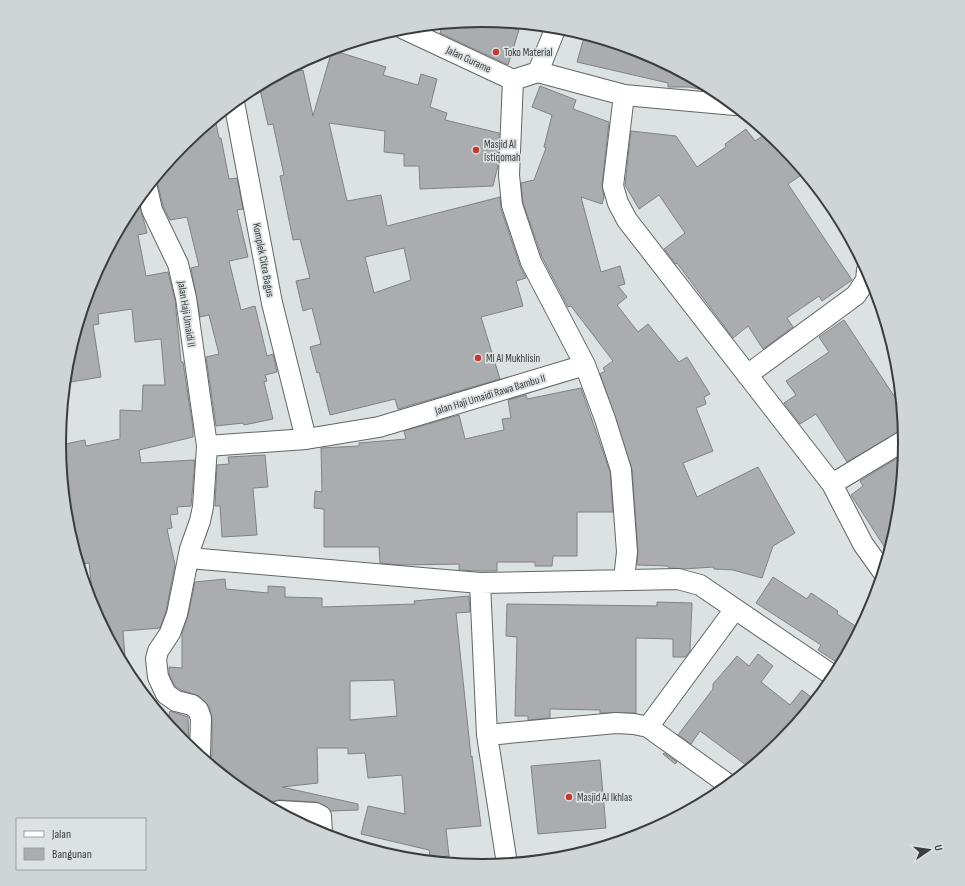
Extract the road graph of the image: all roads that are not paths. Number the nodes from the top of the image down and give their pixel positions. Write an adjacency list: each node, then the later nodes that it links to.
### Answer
1 (413, 33): 4 (street, Jalan Gurame)
2 (553, 33): 3 (street)
3 (538, 72): 4 (street); 5 (street)
4 (513, 80): 10 (street)
5 (624, 95): 6 (street); 11 (street)
6 (724, 104)
7 (235, 108): 12 (street, Komplek Citra Bagus)
8 (149, 194): 14 (street, Jalan Haji Umaidi II)
9 (866, 281): 11 (street)
10 (585, 365): 12 (street, Jalan Haji Umaidi Rawa Bambu II); 18 (street)
11 (747, 375): 15 (street)
12 (306, 439): 14 (street, Jalan Haji Umaidi Rawa Bambu II)
13 (898, 444): 15 (street)
14 (207, 446): 16 (street)
15 (832, 484): 17 (street)
16 (189, 558): 19 (street); 24 (street)
17 (879, 567)
18 (624, 579): 19 (street); 20 (street)
19 (480, 582): 23 (street)
20 (735, 609): 21 (street); 22 (street)
21 (829, 673)
22 (648, 727): 23 (street); 25 (street)
23 (487, 736): 28 (street)
24 (201, 749)
25 (724, 782)
26 (290, 811): 27 (street)
27 (322, 826)
28 (506, 858)

